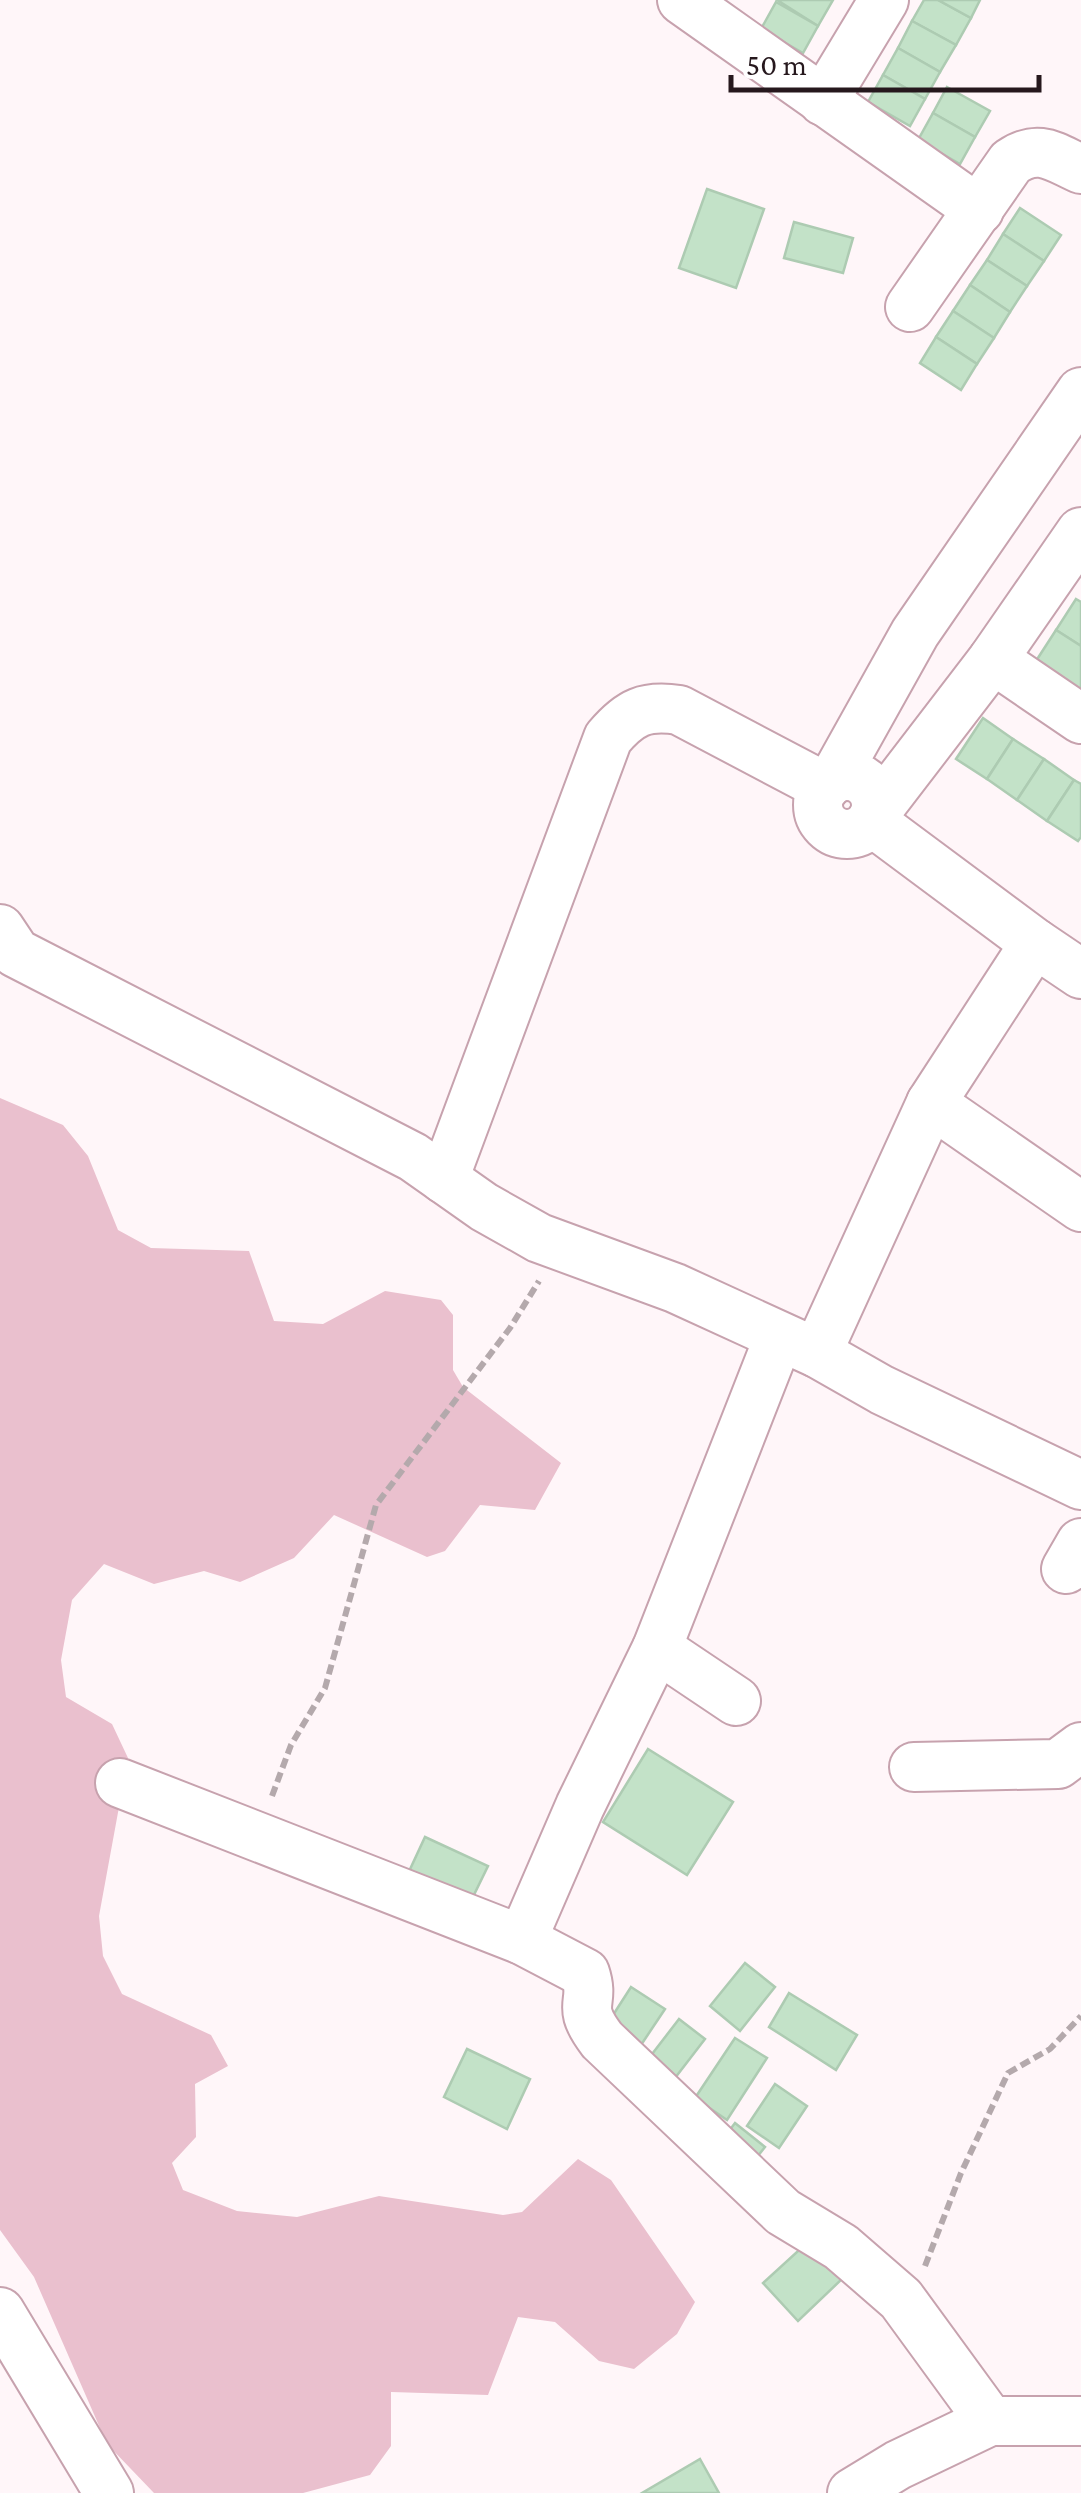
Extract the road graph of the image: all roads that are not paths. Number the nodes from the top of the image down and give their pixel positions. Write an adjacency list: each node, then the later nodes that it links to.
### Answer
1 (682, 0): 3 (street)
2 (884, 0): 3 (street)
3 (823, 101): 5 (street)
4 (1081, 170): 5 (street)
5 (979, 210): 6 (street)
6 (910, 307)
7 (1081, 392): 11 (street)
8 (1081, 532): 9 (street)
9 (993, 659): 10 (street); 12 (street)
10 (1081, 719)
11 (829, 783): 12 (street); 17 (street)
12 (873, 817): 14 (street)
13 (0, 929): 17 (street)
14 (1034, 943): 15 (street); 16 (street)
15 (1081, 974)
16 (932, 1103): 18 (street); 19 (street)
17 (444, 1178): 19 (street)
18 (1081, 1207)
19 (798, 1345): 20 (street); 21 (street)
20 (1081, 1486)
21 (657, 1648): 22 (street); 26 (street)
22 (736, 1701)
23 (1081, 1747): 24 (street)
24 (914, 1767)
25 (120, 1783): 26 (street)
26 (522, 1940): 28 (street)
27 (0, 2312): 30 (street)
28 (990, 2421): 29 (street); 31 (street)
29 (1081, 2421)
30 (110, 2493)
31 (852, 2493)

